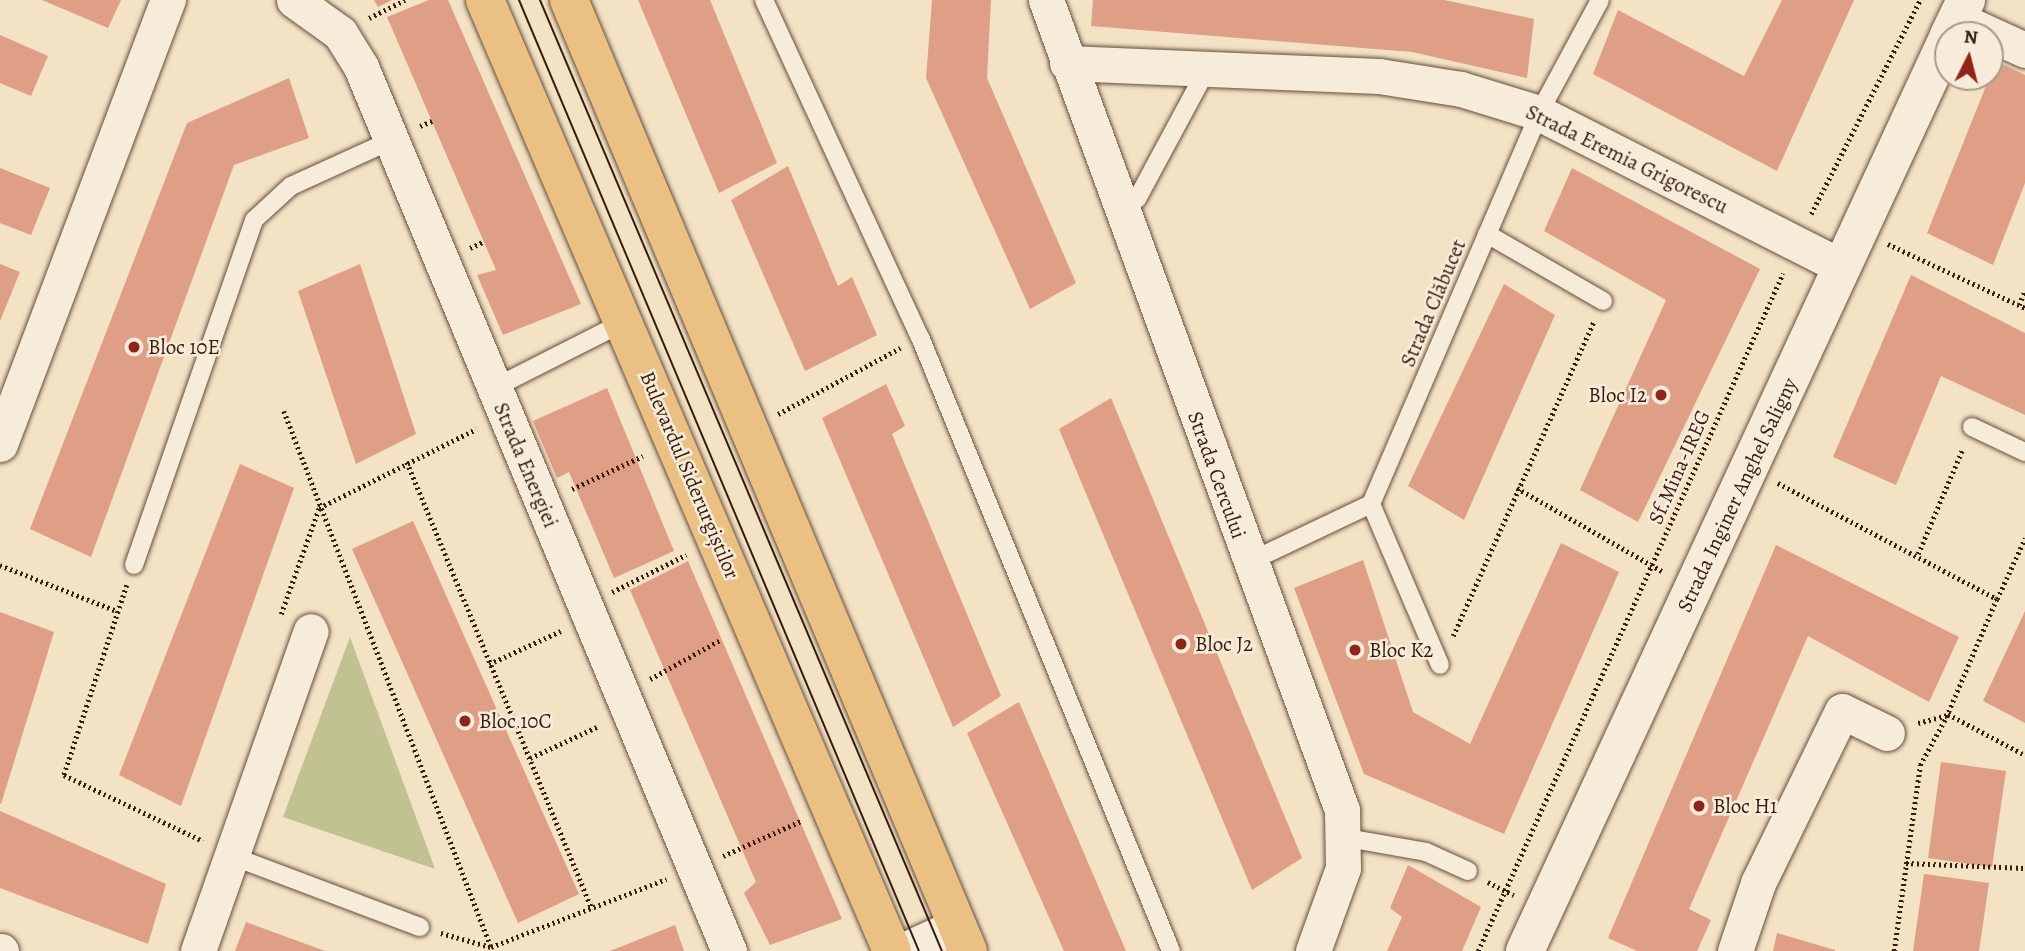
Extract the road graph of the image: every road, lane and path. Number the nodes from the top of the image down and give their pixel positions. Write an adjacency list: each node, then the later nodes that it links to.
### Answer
1 (169, 0): 35 (street)
2 (294, 0): 11 (street, Strada Energiei)
3 (405, 0): 11 (path)
4 (485, 0): 28 (main road, Bulevardul Siderurgiștilor)
5 (569, 0): 33 (main road)
6 (781, 0): 10 (lane)
7 (1046, 0): 14 (street, Strada Cercului)
8 (1600, 0): 17 (lane, Strada Clăbucet)
9 (1920, 0): 22 (path, Sf.Mina-IREG)
10 (767, 8): 29 (lane)
11 (340, 33): 18 (street, Strada Energiei)
12 (2004, 42): 13 (street)
13 (2025, 50)
14 (1067, 63): 16 (street, Strada Eremia Grigorescu); 46 (street, Strada Cercului)
15 (1934, 68): 20 (main road, Strada Inginer Anghel Saligny)
16 (1207, 69): 17 (street, Strada Eremia Grigorescu); 19 (lane)
17 (1539, 113): 21 (lane, Strada Clăbucet); 22 (street, Strada Eremia Grigorescu)
18 (394, 139): 30 (street, Strada Energiei); 48 (lane)
19 (1137, 199)
20 (1859, 231): 23 (main road, Strada Inginer Anghel Saligny); 26 (path)
21 (1487, 234): 25 (lane); 41 (lane, Strada Clăbucet)
22 (1796, 243): 23 (street, Strada Eremia Grigorescu); 49 (path, Sf.Mina-IREG)
23 (1842, 267): 38 (main road, Strada Inginer Anghel Saligny)
24 (2025, 290): 26 (path)
25 (1603, 301): 39 (path)
26 (2019, 305): 27 (path)
27 (2025, 308)
28 (624, 322): 30 (lane); 34 (main road, Bulevardul Siderurgiștilor)
29 (920, 337): 33 (path); 83 (lane)
30 (499, 402): 37 (path); 40 (street, Strada Energiei)
31 (284, 411): 42 (path)
32 (1972, 427): 36 (lane); 45 (path)
33 (746, 428): 77 (main road)
34 (675, 440): 40 (path); 44 (main road, Bulevardul Siderurgiștilor)
35 (0, 444)
36 (2025, 453)
37 (407, 462): 42 (path); 57 (path)
38 (1749, 468): 45 (path); 50 (main road, Strada Inginer Anghel Saligny)
39 (1517, 488): 49 (path); 58 (path)
40 (543, 503): 53 (street, Strada Energiei)
41 (1371, 504): 46 (lane); 58 (lane)
42 (319, 509): 54 (path); 78 (path)
43 (2025, 538): 51 (path)
44 (717, 539): 53 (path); 55 (main road, Bulevardul Siderurgiștilor)
45 (1918, 554): 51 (path)
46 (1249, 562): 66 (street, Strada Cercului)
47 (0, 565): 52 (path)
48 (134, 565): 52 (path)
49 (1652, 566): 50 (path); 73 (path, Sf.Mina-IREG)
50 (1693, 588): 75 (main road, Strada Inginer Anghel Saligny)
51 (1997, 599): 60 (path)
52 (117, 611): 67 (path)
53 (586, 612): 57 (path); 59 (street, Strada Energiei)
54 (278, 623)
55 (753, 624): 59 (path); 64 (main road, Bulevardul Siderurgiștilor)
56 (311, 631): 68 (street)
57 (489, 664): 63 (path)
58 (1440, 665)
59 (625, 704): 63 (path); 71 (street, Strada Energiei)
60 (1948, 714): 62 (path); 69 (path)
61 (1887, 733): 87 (street)
62 (2025, 755)
63 (530, 758): 74 (path)
64 (831, 807): 71 (path); 81 (main road, Bulevardul Siderurgiștilor)
65 (204, 826): 67 (path)
66 (1347, 838): 72 (lane); 84 (street, Strada Cercului)
67 (199, 839): 68 (path)
68 (232, 856): 76 (lane); 79 (street)
69 (1906, 863): 70 (path); 88 (path)
70 (2025, 868)
71 (693, 869): 74 (path); 80 (street, Strada Energiei)
72 (1468, 871): 73 (path)
73 (1504, 891): 75 (path); 85 (path, Sf.Mina-IREG)
74 (592, 909): 78 (path)
75 (1544, 911): 86 (main road, Strada Inginer Anghel Saligny)
76 (419, 927): 78 (path)
77 (962, 939): 82 (street)
78 (491, 947)
79 (198, 951)
80 (729, 951)
81 (892, 951)
82 (902, 951)
83 (1171, 951)
84 (1313, 951)
85 (1478, 951)
86 (1525, 951)
87 (1735, 951)
88 (1894, 951)

